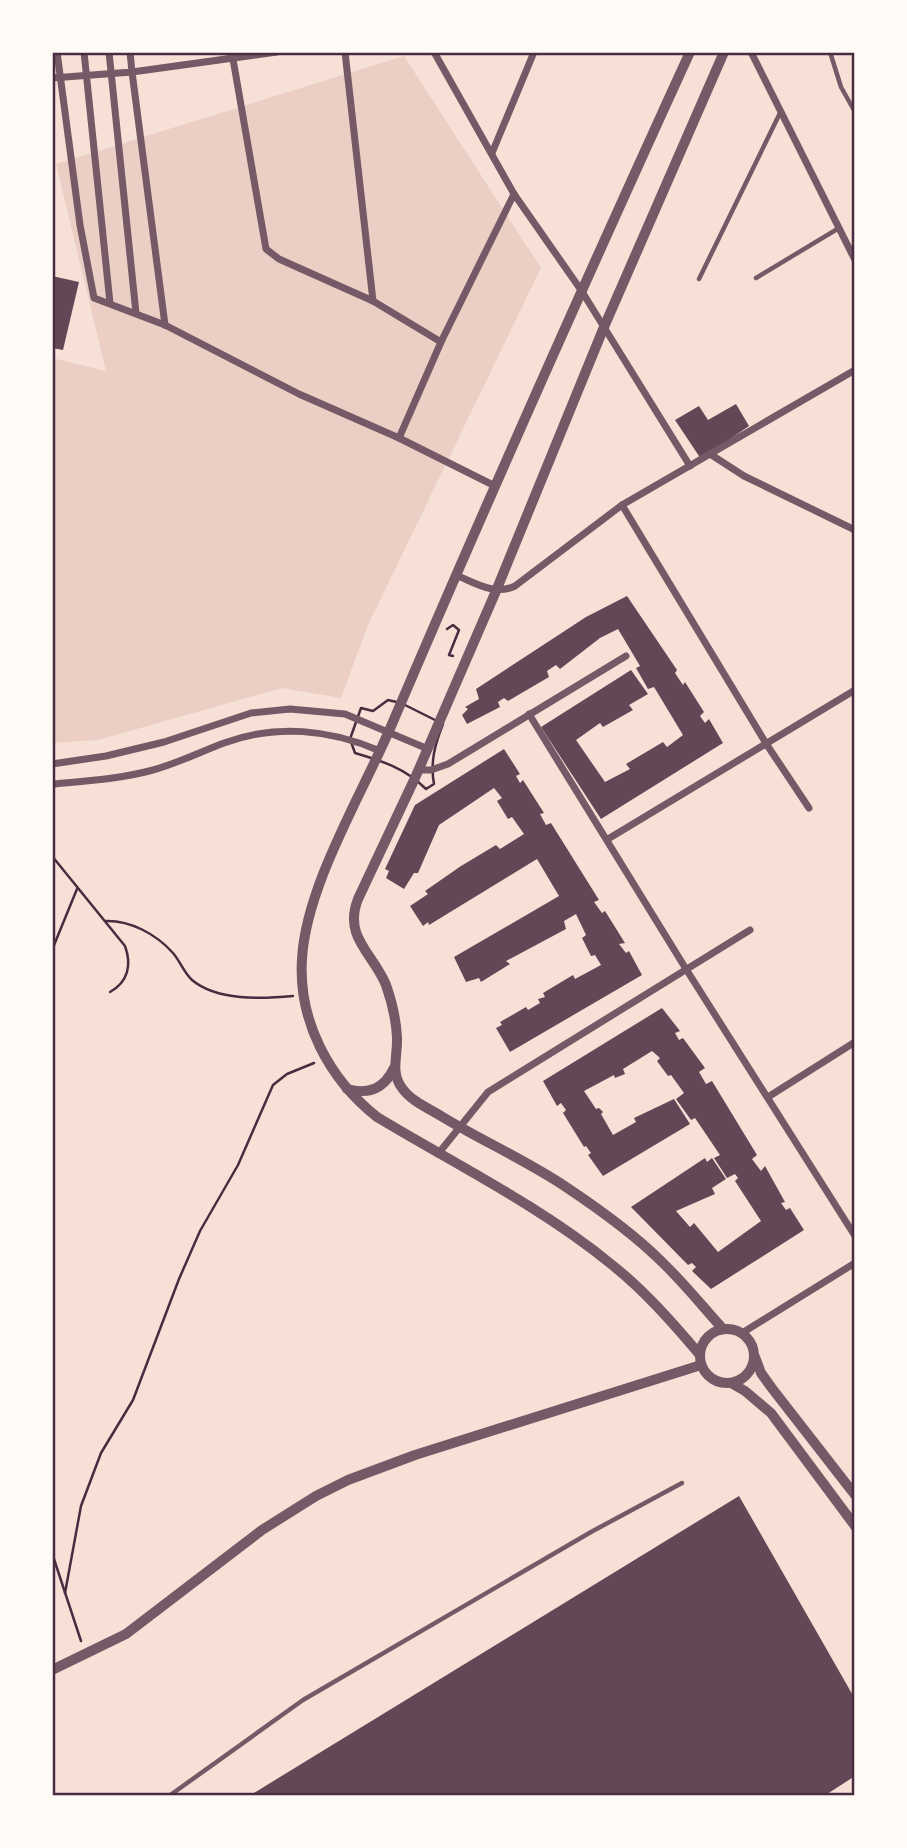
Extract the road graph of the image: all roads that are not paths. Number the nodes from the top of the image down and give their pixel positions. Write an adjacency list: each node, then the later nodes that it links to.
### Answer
1 (57, 52): 17 (street)
2 (84, 52): 16 (street)
3 (109, 52): 15 (street)
4 (131, 52): 14 (street)
5 (277, 52): 13 (street)
6 (345, 52): 27 (street)
7 (434, 52): 20 (street)
8 (534, 52): 20 (street)
9 (691, 52): 26 (street)
10 (724, 52): 31 (street)
11 (751, 52): 19 (street)
12 (830, 52): 18 (lane)
13 (233, 59): 14 (street); 27 (street)
14 (132, 72): 15 (street); 30 (street)
15 (111, 73): 16 (street); 29 (street)
16 (87, 76): 17 (street); 28 (street)
17 (56, 78): 28 (street)
18 (855, 112)
19 (781, 113): 22 (street); 25 (lane)
20 (492, 153): 21 (street)
21 (514, 194): 26 (street); 32 (street)
22 (839, 228): 23 (street); 24 (lane)
23 (855, 260)
24 (756, 278)
25 (699, 279)
26 (581, 290): 31 (street); 37 (street)
27 (373, 301): 32 (street)
28 (110, 303): 29 (street)
29 (136, 313): 30 (street)
30 (165, 325): 34 (street)
31 (604, 327): 36 (street); 41 (street)
32 (441, 342): 34 (street)
33 (855, 370): 35 (street)
34 (399, 438): 37 (street)
35 (710, 454): 36 (street); 39 (street)
36 (690, 466): 38 (street)
37 (495, 486): 40 (street)
38 (622, 505): 41 (street); 46 (street)
39 (855, 530)
40 (456, 575): 41 (street); 45 (street)
41 (496, 591): 47 (street)
42 (626, 656): 44 (street)
43 (855, 690): 46 (street)
44 (529, 714): 50 (street); 53 (street)
45 (389, 731): 47 (street); 48 (street); 49 (street)
46 (767, 745): 52 (street); 53 (street)
47 (428, 749): 50 (street)
48 (380, 751): 51 (street); 58 (street)
49 (52, 764)
50 (418, 770): 57 (street)
51 (52, 784)
52 (809, 808)
53 (608, 839): 55 (street)
54 (750, 930): 55 (street)
55 (686, 969): 59 (street); 60 (street)
56 (855, 1042): 59 (street)
57 (394, 1068): 58 (street); 60 (street)
58 (347, 1089): 61 (street)
59 (768, 1097): 62 (street)
60 (459, 1127): 61 (street); 64 (street)
61 (438, 1154): 67 (street)
62 (855, 1236)
63 (855, 1263): 65 (street)
64 (723, 1329): 65 (street); 67 (street)
65 (742, 1333): 66 (street)
66 (754, 1357): 68 (street); 70 (street)
67 (701, 1360): 68 (street); 72 (street)
68 (731, 1383): 71 (street)
69 (682, 1483): 73 (lane)
70 (855, 1494)
71 (855, 1526)
72 (52, 1670)
73 (169, 1796)

